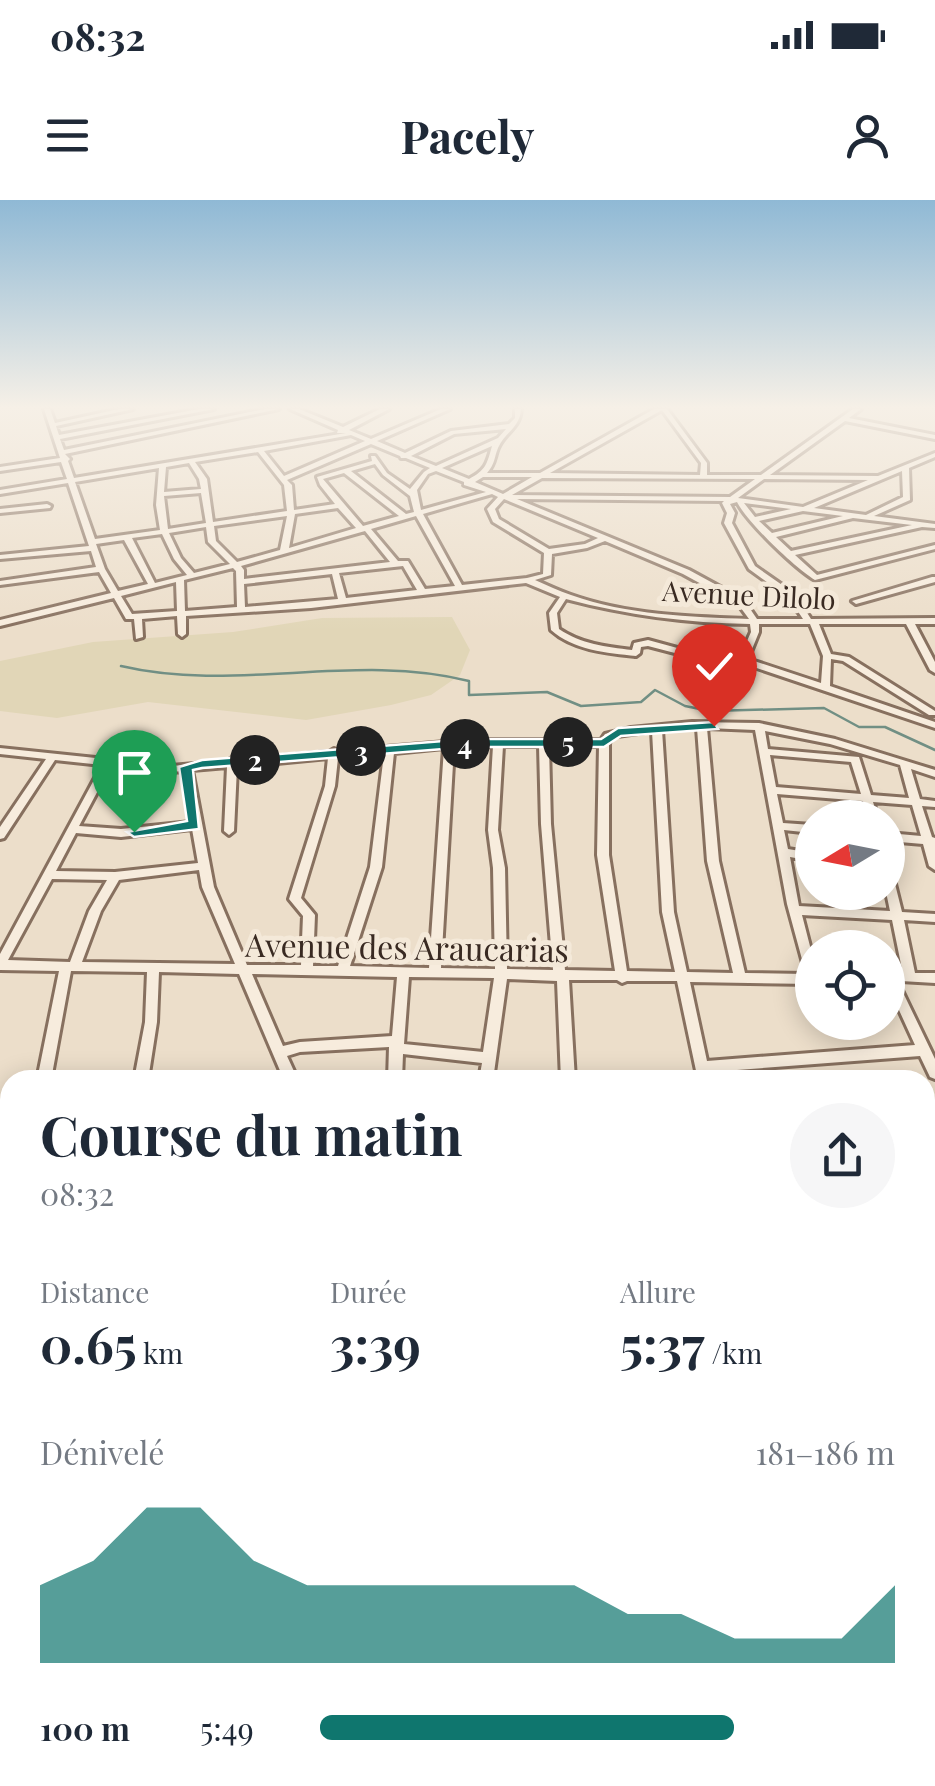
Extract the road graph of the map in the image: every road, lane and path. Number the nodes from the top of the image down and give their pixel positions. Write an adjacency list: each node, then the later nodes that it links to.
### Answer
1 (55, 483): 16 (street)
2 (75, 483): 40 (street)
3 (161, 483): 18 (street)
4 (203, 483): 15 (street)
5 (286, 483): 28 (street)
6 (324, 483): 24 (street)
7 (362, 483): 30 (street)
8 (400, 483): 19 (street)
9 (418, 483): 19 (street)
10 (467, 483): 17 (street)
11 (529, 483): 20 (street)
12 (752, 483): 21 (street)
13 (867, 483): 25 (street)
14 (907, 483): 29 (street)
15 (204, 491): 18 (street); 34 (street)
16 (0, 492)
17 (489, 493): 20 (street); 27 (street)
18 (160, 494): 36 (street)
19 (412, 494): 27 (street)
20 (503, 497): 21 (street); 39 (street); 43 (street)
21 (728, 499): 22 (street); 67 (street)
22 (739, 500): 25 (street); 31 (street)
23 (47, 506): 26 (street)
24 (337, 506): 28 (street); 35 (street)
25 (807, 508): 29 (street); 31 (street)
26 (0, 511)
27 (419, 513): 30 (street); 57 (street)
28 (290, 516): 34 (street); 42 (street)
29 (862, 516): 33 (street); 37 (street)
30 (406, 517): 35 (street)
31 (753, 520): 37 (street)
32 (935, 523): 33 (street)
33 (924, 524): 44 (street)
34 (208, 527): 36 (street); 47 (street)
35 (363, 528): 42 (street); 46 (street)
36 (166, 532): 38 (street); 50 (street)
37 (769, 536): 44 (street)
38 (127, 537): 40 (street); 56 (street)
39 (605, 538): 43 (street); 66 (street)
40 (93, 545): 45 (street); 48 (street)
41 (935, 548): 44 (street)
42 (284, 552): 47 (street)
43 (548, 552): 53 (street)
44 (788, 554)
45 (0, 557)
46 (396, 564): 49 (street); 58 (street)
47 (236, 566): 50 (street); 54 (street)
48 (101, 569): 55 (street); 59 (street)
49 (335, 572): 54 (street); 62 (street)
50 (193, 576): 52 (street)
51 (935, 579): 61 (street)
52 (180, 580): 56 (street); 64 (street)
53 (527, 580): 57 (street); 60 (street)
54 (241, 582): 63 (street)
55 (0, 584)
56 (153, 587): 59 (street)
57 (460, 589): 58 (street)
58 (424, 593): 62 (street)
59 (115, 598): 65 (street); 70 (street)
60 (562, 599): 66 (street, Avenue Dilolo); 74 (street)
61 (856, 600)
62 (343, 602): 63 (street)
63 (241, 610): 64 (street)
64 (183, 614): 65 (street); 71 (street)
65 (138, 616): 72 (street)
66 (754, 620): 67 (street, Avenue Dilolo); 74 (street)
67 (810, 620): 68 (street, Avenue Dilolo); 73 (street)
68 (909, 621): 69 (street, Avenue Dilolo); 75 (street)
69 (935, 621)
70 (0, 623)
71 (182, 634)
72 (139, 637)
73 (827, 656): 76 (street); 77 (street)
74 (743, 660): 76 (street)
75 (935, 670)
76 (826, 686): 77 (street)
77 (931, 718)
78 (702, 726): 79 (street); 80 (street); 132 (street)
79 (759, 726): 87 (street); 91 (street)
80 (657, 728): 81 (street); 131 (street)
81 (606, 739): 82 (street); 130 (street)
82 (544, 742): 83 (street); 129 (street)
83 (498, 743): 84 (street); 127 (street)
84 (448, 745): 85 (street); 126 (street)
85 (389, 750): 86 (street); 124 (street)
86 (334, 752): 90 (street); 123 (street)
87 (765, 752): 95 (street); 96 (street)
88 (3, 755): 89 (street)
89 (51, 758): 92 (street); 104 (street)
90 (232, 762): 93 (street); 103 (street)
91 (904, 763): 94 (street); 97 (street)
92 (108, 764): 93 (street); 102 (street)
93 (186, 767): 99 (street)
94 (935, 774)
95 (774, 790): 96 (street); 100 (street)
96 (868, 798): 97 (street)
97 (914, 802): 98 (street); 106 (street)
98 (935, 804)
99 (194, 825): 102 (street); 109 (street)
100 (781, 826): 101 (street); 107 (street)
101 (795, 828)
102 (73, 829): 111 (street)
103 (229, 831)
104 (0, 835)
105 (905, 839): 106 (street)
106 (930, 840): 110 (street)
107 (786, 853): 108 (street); 113 (street)
108 (795, 854)
109 (202, 866): 112 (street); 122 (street)
110 (935, 866)
111 (52, 875): 112 (street); 119 (street)
112 (115, 876): 120 (street)
113 (795, 900)
114 (797, 910): 116 (street); 118 (street)
115 (896, 910): 116 (street)
116 (896, 914): 117 (street); 134 (street)
117 (935, 918)
118 (801, 930)
119 (0, 965): 120 (street, Avenue des Araucarias)
120 (70, 967): 121 (street, Avenue des Araucarias); 141 (street)
121 (152, 968): 122 (street, Avenue des Araucarias); 142 (street)
122 (244, 970): 123 (street, Avenue des Araucarias); 138 (street)
123 (307, 971): 124 (street, Avenue des Araucarias)
124 (342, 972): 125 (street, Avenue des Araucarias)
125 (403, 973): 126 (street, Avenue des Araucarias); 137 (street)
126 (436, 974): 127 (street, Avenue des Araucarias)
127 (501, 976): 129 (street, Avenue des Araucarias); 139 (street)
128 (795, 977): 132 (street, Avenue des Araucarias)
129 (562, 978): 130 (street, Avenue des Araucarias); 146 (street)
130 (622, 978): 131 (street, Avenue des Araucarias)
131 (680, 978): 132 (street, Avenue des Araucarias); 147 (street)
132 (740, 978)
133 (905, 978): 134 (street)
134 (910, 978): 135 (street)
135 (935, 978)
136 (905, 1010): 140 (street)
137 (395, 1044): 138 (street); 139 (street); 144 (street)
138 (279, 1053): 143 (street)
139 (487, 1058): 145 (street)
140 (930, 1061): 148 (street)
141 (46, 1070)
142 (143, 1070)
143 (287, 1070)
144 (395, 1070)
145 (486, 1070)
146 (567, 1070)
147 (702, 1070)
148 (773, 1070)

